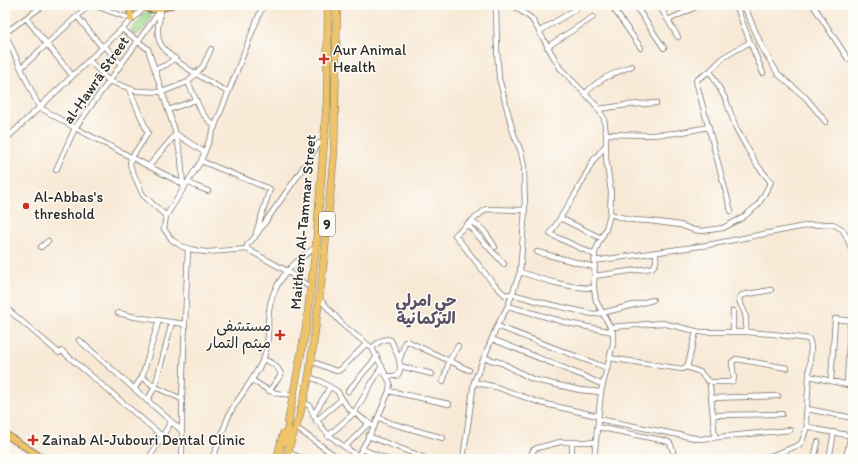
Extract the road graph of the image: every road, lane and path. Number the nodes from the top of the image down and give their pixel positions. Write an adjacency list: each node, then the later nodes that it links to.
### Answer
1 (44, 5): 24 (street)
2 (89, 5): 22 (street)
3 (93, 5): 25 (street)
4 (130, 5): 25 (main road)
5 (155, 5): 21 (main road)
6 (172, 5): 21 (main road); 27 (street)
7 (328, 5): 71 (highway, Maithem Al-Tammar Street / 9)
8 (337, 5): 78 (highway, Maithem Al-Tammar Street / 9)
9 (496, 5): 84 (street)
10 (513, 5): 29 (street)
11 (611, 5): 39 (street)
12 (637, 5): 40 (street)
13 (659, 5): 26 (street)
14 (700, 5): 26 (street)
15 (736, 5): 35 (street)
16 (744, 5): 64 (street)
17 (813, 5): 43 (street)
18 (143, 6): 21 (main road); 25 (street)
19 (262, 6): 57 (street)
20 (582, 6): 29 (street)
21 (162, 8): 27 (street); 31 (street, al-Ḥawrā Street)
22 (77, 16): 36 (street); 37 (street)
23 (593, 17): 38 (street)
24 (26, 18): 30 (street); 36 (street)
25 (132, 20): 28 (street)
26 (668, 20): 33 (street)
27 (158, 24): 32 (street)
28 (122, 29): 34 (street); 37 (street)
29 (540, 31): 38 (street)
30 (5, 33): 47 (street)
31 (144, 33): 32 (street); 34 (street, al-Ḥawrā Street)
32 (158, 33): 42 (street)
33 (678, 37)
34 (138, 41): 45 (street, al-Ḥawrā Street); 48 (street)
35 (750, 42): 49 (street); 50 (street)
36 (48, 44): 47 (street); 51 (street)
37 (103, 46): 44 (street); 45 (street)
38 (547, 47): 58 (street)
39 (641, 48)
40 (664, 48)
41 (211, 49): 52 (street)
42 (175, 58): 48 (street); 52 (street)
43 (848, 59)
44 (89, 60): 51 (street); 53 (street)
45 (121, 64): 53 (street, al-Ḥawrā Street)
46 (632, 66): 58 (street)
47 (21, 68): 61 (street)
48 (155, 69): 56 (street)
49 (710, 71): 66 (street); 86 (street)
50 (763, 73)
51 (72, 75): 61 (street)
52 (196, 75): 54 (street); 57 (street)
53 (109, 81): 55 (street); 67 (street, al-Ḥawrā Street)
54 (188, 82): 56 (street); 59 (street)
55 (129, 89): 56 (street); 74 (street)
56 (162, 92): 63 (street)
57 (228, 92): 65 (street)
58 (585, 94): 62 (street)
59 (196, 100): 63 (street); 65 (street)
60 (656, 103): 62 (street)
61 (39, 107): 67 (street); 70 (street)
62 (599, 109): 69 (street)
63 (168, 110): 68 (street)
64 (826, 122)
65 (215, 127): 73 (street)
66 (709, 127): 69 (street); 85 (street)
67 (75, 128): 74 (street); 79 (street, al-Ḥawrā Street)
68 (176, 134): 73 (street); 77 (street); 82 (street)
69 (606, 134): 72 (street)
70 (5, 140)
71 (324, 145): 76 (highway, Maithem Al-Tammar Street / 9); 90 (street)
72 (606, 145): 86 (street); 88 (street)
73 (204, 152): 75 (street)
74 (132, 158): 77 (street); 87 (street)
75 (201, 162): 82 (street); 90 (street)
76 (322, 165): 78 (highway); 80 (highway, Maithem Al-Tammar Street / 9)
77 (149, 166): 82 (street)
78 (333, 166): 81 (highway, Maithem Al-Tammar Street / 9)
79 (56, 170)
80 (321, 182): 81 (highway); 94 (highway, Maithem Al-Tammar Street / 9)
81 (332, 182): 112 (highway, Maithem Al-Tammar Street / 9)
82 (185, 185): 83 (street); 87 (street)
83 (208, 191)
84 (525, 210): 89 (street); 106 (street)
85 (731, 211)
86 (610, 214): 91 (street)
87 (166, 216): 96 (street)
88 (560, 218): 91 (street); 101 (street)
89 (468, 223): 95 (street); 103 (street); 111 (street)
90 (254, 238): 97 (street)
91 (601, 238): 101 (street)
92 (48, 241): 93 (street)
93 (41, 247)
94 (316, 247): 105 (street); 108 (highway, Maithem Al-Tammar Street / 9)
95 (495, 247)
96 (188, 248): 97 (street); 124 (street)
97 (247, 249): 105 (street)
98 (851, 249): 100 (street)
99 (537, 252): 104 (street)
100 (656, 253): 102 (street); 107 (street)
101 (595, 255): 102 (street)
102 (594, 261): 104 (street)
103 (504, 264)
104 (594, 268): 107 (street)
105 (287, 271): 108 (street); 140 (street)
106 (520, 272): 109 (street); 111 (street)
107 (594, 276): 109 (street)
108 (311, 288): 119 (highway, Maithem Al-Tammar Street / 9)
109 (594, 288): 118 (street)
110 (771, 290): 131 (street)
111 (512, 294): 114 (street); 118 (street)
112 (319, 298): 120 (highway, Maithem Al-Tammar Street / 9); 134 (street)
113 (653, 300): 118 (street)
114 (508, 306): 125 (street); 128 (street)
115 (5, 307): 200 (street)
116 (733, 311): 130 (street)
117 (118, 313): 121 (street)
118 (602, 313): 128 (street)
119 (308, 315): 120 (highway); 126 (highway, Maithem Al-Tammar Street / 9)
120 (316, 317): 127 (highway, Maithem Al-Tammar Street / 9)
121 (159, 320): 123 (street); 153 (street)
122 (852, 320): 156 (street); 160 (street)
123 (172, 322): 124 (street); 163 (street)
124 (185, 324): 173 (street)
125 (497, 326): 133 (street); 147 (street)
126 (306, 328): 127 (highway); 170 (highway, Maithem Al-Tammar Street / 9)
127 (315, 329): 142 (highway, Maithem Al-Tammar Street / 9)
128 (612, 330): 129 (street); 139 (street)
129 (696, 332): 130 (street); 146 (street)
130 (733, 332): 131 (street)
131 (746, 332): 152 (street)
132 (79, 340): 165 (street)
133 (492, 340): 138 (street); 159 (street)
134 (366, 344): 136 (street); 142 (street)
135 (458, 346): 143 (street)
136 (372, 348): 137 (street); 141 (street)
137 (377, 357): 144 (street); 167 (street)
138 (485, 358): 158 (street); 169 (street)
139 (609, 358): 146 (street); 147 (street)
140 (263, 359): 155 (street); 166 (street)
141 (399, 360): 143 (street); 145 (street)
142 (311, 361): 154 (highway, Maithem Al-Tammar Street / 9)
143 (450, 361): 149 (street); 157 (street)
144 (382, 366): 151 (street); 179 (street)
145 (400, 366): 150 (street); 151 (street)
146 (686, 367): 148 (street)
147 (606, 368): 159 (street)
148 (787, 368)
149 (469, 370)
150 (432, 374)
151 (387, 376): 168 (street)
152 (809, 376): 156 (street); 178 (street)
153 (142, 377): 163 (street); 165 (street)
154 (309, 377): 164 (street); 176 (highway, Maithem Al-Tammar Street / 9)
155 (252, 380): 166 (street); 219 (street)
156 (831, 381): 160 (street)
157 (443, 382)
158 (474, 382): 186 (street); 224 (street)
159 (603, 385): 169 (street)
160 (847, 385): 162 (street)
161 (710, 386): 172 (street)
162 (853, 386)
163 (155, 387): 173 (street); 175 (street)
164 (330, 387): 174 (street); 182 (street)
165 (134, 389): 175 (street)
166 (269, 391): 170 (street)
167 (348, 391)
168 (389, 391): 177 (street); 184 (street)
169 (601, 392): 186 (street)
170 (294, 394): 183 (highway, Maithem Al-Tammar Street / 9)
171 (778, 396): 172 (street)
172 (711, 398): 181 (street)
173 (182, 399): 196 (street)
174 (342, 399): 179 (street); 188 (street)
175 (147, 401): 189 (street)
176 (302, 403): 182 (street); 185 (highway, Maithem Al-Tammar Street / 9)
177 (449, 404)
178 (807, 409): 187 (street); 192 (street)
179 (354, 412): 191 (street); 201 (street)
180 (782, 414): 181 (street)
181 (713, 415): 203 (street)
182 (313, 416): 188 (street)
183 (289, 417): 205 (highway, Maithem Al-Tammar Street / 9); 220 (highway)
184 (378, 417): 191 (street); 204 (street)
185 (299, 418): 194 (highway); 205 (highway, Maithem Al-Tammar Street / 9)
186 (598, 418): 193 (street); 203 (street)
187 (853, 418)
188 (316, 421): 201 (street)
189 (171, 422): 196 (street); 200 (street)
190 (853, 422): 199 (street)
191 (372, 425): 202 (street); 209 (street)
192 (807, 426): 197 (street); 228 (street)
193 (597, 428): 207 (street); 211 (street)
194 (298, 429): 213 (highway); 216 (street)
195 (790, 430): 203 (street)
196 (182, 431): 218 (street)
197 (834, 432): 199 (street); 230 (street)
198 (5, 434): 217 (main road)
199 (852, 435): 231 (street)
200 (162, 436): 212 (street)
201 (328, 436): 209 (street)
202 (368, 436): 210 (street); 215 (street)
203 (715, 437)
204 (443, 438)
205 (289, 440): 213 (highway, 9); 221 (highway, 9)
206 (572, 442): 207 (street); 225 (street); 226 (street)
207 (596, 442): 227 (street)
208 (818, 442): 229 (street)
209 (346, 447): 214 (street)
210 (362, 449): 214 (street); 223 (street)
211 (673, 451)
212 (151, 455)
213 (290, 457): 222 (street)
214 (358, 457)
215 (423, 457)
216 (338, 458)
217 (44, 459)
218 (182, 459)
219 (211, 459)
220 (277, 459)
221 (282, 459)
222 (303, 459)
223 (386, 459)
224 (463, 459)
225 (531, 459)
226 (565, 459)
227 (594, 459)
228 (763, 459)
229 (814, 459)
230 (829, 459)
231 (846, 459)

